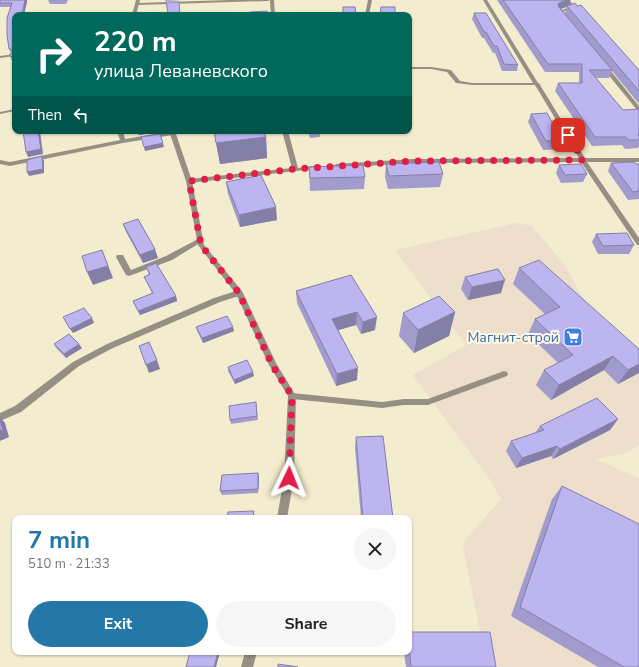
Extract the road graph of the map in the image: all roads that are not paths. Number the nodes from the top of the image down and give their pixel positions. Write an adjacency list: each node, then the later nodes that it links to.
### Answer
1 (268, 0): 6 (street)
2 (272, 0): 8 (street)
3 (370, 0): 9 (street)
4 (485, 0): 15 (street)
5 (568, 0): 10 (street)
6 (138, 2): 7 (street)
7 (135, 12)
8 (273, 12)
9 (368, 12)
10 (569, 24)
11 (12, 55): 12 (street)
12 (0, 57)
13 (599, 60): 16 (street)
14 (412, 68): 15 (street)
15 (538, 84): 24 (street)
16 (639, 110)
17 (12, 111): 18 (lane)
18 (0, 113)
19 (121, 134): 23 (street)
20 (161, 134): 23 (street)
21 (173, 134): 28 (street)
22 (286, 134): 27 (street)
23 (124, 141): 26 (street)
24 (583, 160): 25 (street); 27 (street); 30 (street)
25 (639, 160)
26 (0, 162)
27 (295, 169): 28 (street)
28 (189, 181): 29 (street)
29 (200, 241): 31 (street); 32 (street)
30 (639, 243)
31 (120, 256)
32 (239, 293): 34 (street); 35 (street)
33 (504, 374): 34 (lane)
34 (292, 396): 36 (street)
35 (0, 417)
36 (283, 515)
37 (250, 655): 38 (street)
38 (247, 667)

